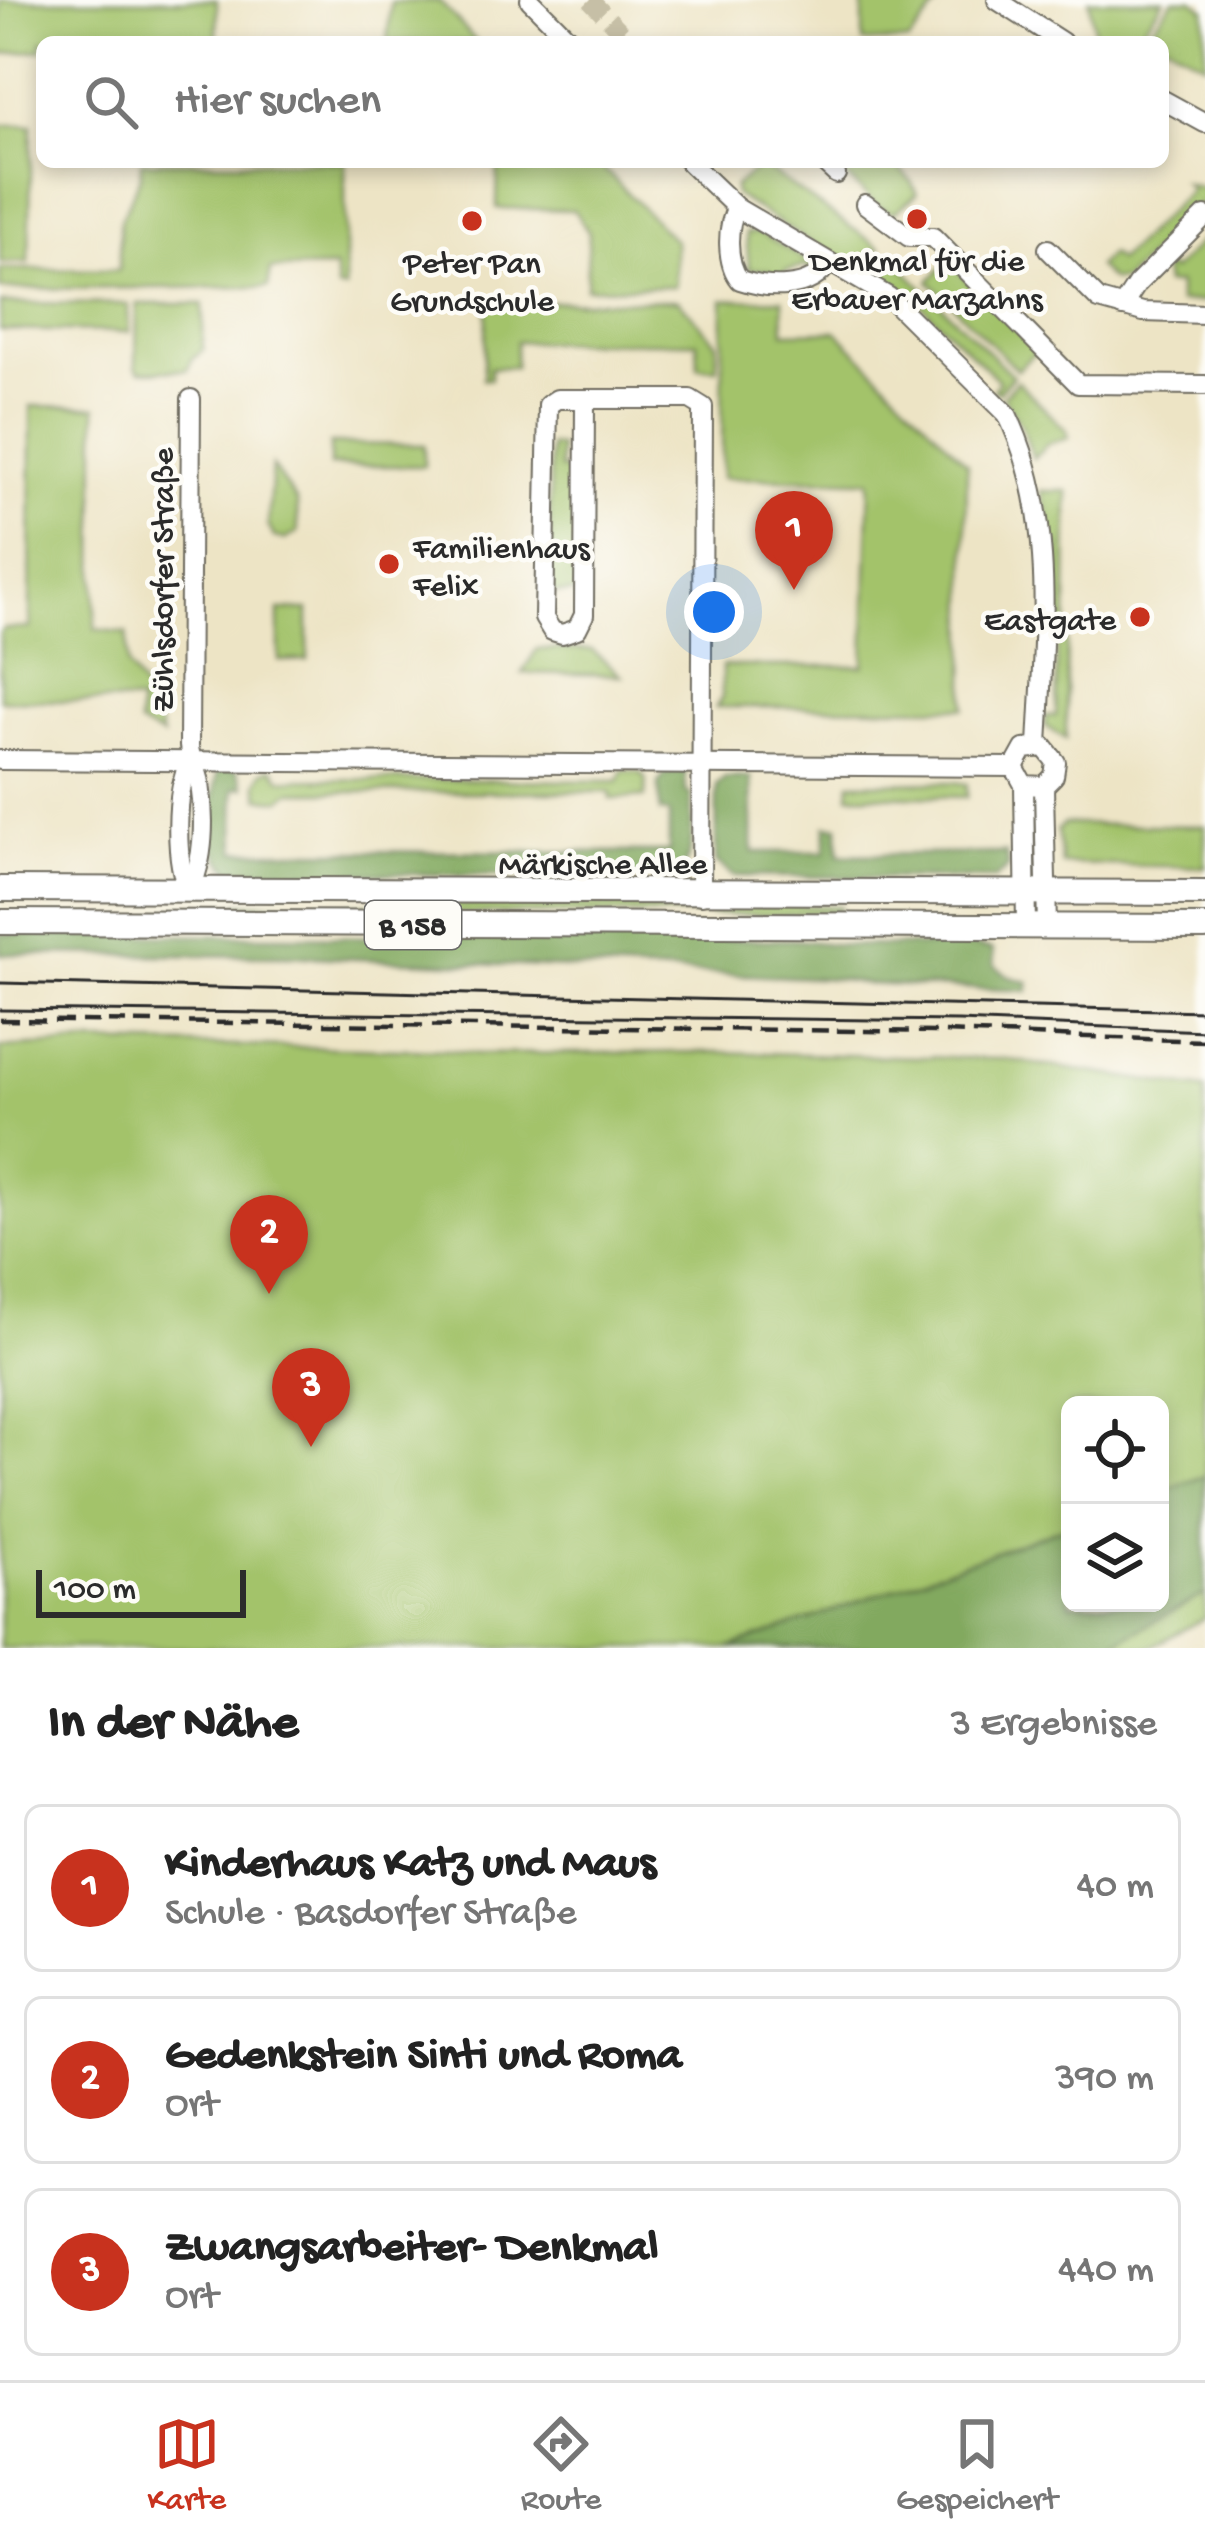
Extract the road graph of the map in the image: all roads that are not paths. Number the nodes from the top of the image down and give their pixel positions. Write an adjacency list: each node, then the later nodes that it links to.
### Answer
1 (530, 0): 3 (street)
2 (997, 0): 4 (street)
3 (566, 36)
4 (1053, 36)
5 (1169, 103): 6 (street)
6 (1205, 123)
7 (695, 168): 9 (street)
8 (865, 204): 15 (street)
9 (737, 208): 12 (street); 12 (street)
10 (1205, 216): 13 (street)
11 (1048, 249): 13 (street)
12 (828, 263): 18 (street)
13 (1122, 308): 14 (street)
14 (1205, 314)
15 (1205, 385)
16 (191, 399): 20 (street, Zühlsdorfer Straße)
17 (585, 399): 17 (street); 21 (street)
18 (1038, 746): 22 (street); 22 (street)
19 (0, 760): 20 (street)
20 (190, 761): 21 (street); 24 (street, Zühlsdorfer Straße)
21 (704, 765): 22 (street); 28 (street)
22 (1028, 779): 25 (street)
23 (0, 890): 24 (main road, Märkische Allee / B 158)
24 (189, 891): 28 (main road, Märkische Allee / B 158); 30 (main road)
25 (1036, 892): 26 (main road, Märkische Allee / B 158); 28 (main road, Märkische Allee / B 158); 33 (street)
26 (1128, 892): 27 (main road, Märkische Allee / B 158); 31 (main road)
27 (1205, 893)
28 (701, 895)
29 (0, 922): 30 (main road, Märkische Allee / B 158)
30 (190, 923): 33 (main road, Märkische Allee / B 158)
31 (1076, 927): 32 (main road, Märkische Allee / B 158); 33 (main road, Märkische Allee / B 158)
32 (1205, 927)
33 (1036, 928)

